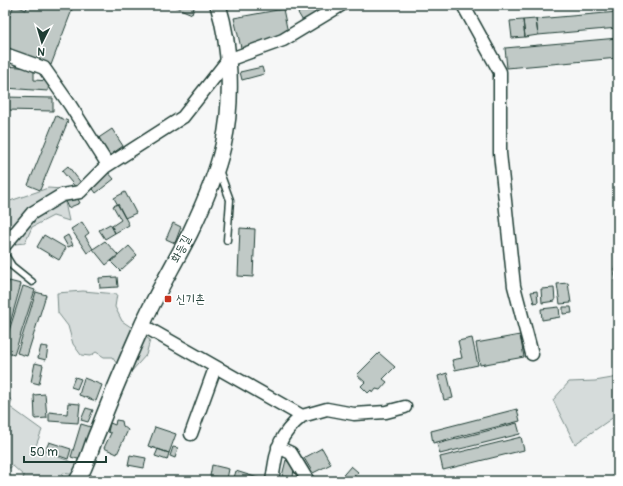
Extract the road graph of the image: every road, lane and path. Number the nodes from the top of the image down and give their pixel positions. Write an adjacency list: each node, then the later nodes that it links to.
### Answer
1 (218, 5): 5 (street, 화등길)
2 (341, 5): 5 (street)
3 (463, 5): 13 (street)
4 (5, 54): 6 (street)
5 (228, 60): 6 (street); 7 (street, 화등길)
6 (108, 164): 9 (street)
7 (217, 164): 8 (lane); 12 (street, 화등길)
8 (227, 240)
9 (5, 245)
10 (5, 255): 11 (lane)
11 (32, 282)
12 (142, 325): 14 (street); 19 (street, 화등길)
13 (532, 354)
14 (215, 368): 16 (street); 17 (street)
15 (405, 407): 16 (street)
16 (302, 416): 18 (street)
17 (191, 434)
18 (278, 447): 20 (street); 21 (street)
19 (77, 481)
20 (272, 481)
21 (308, 481)

